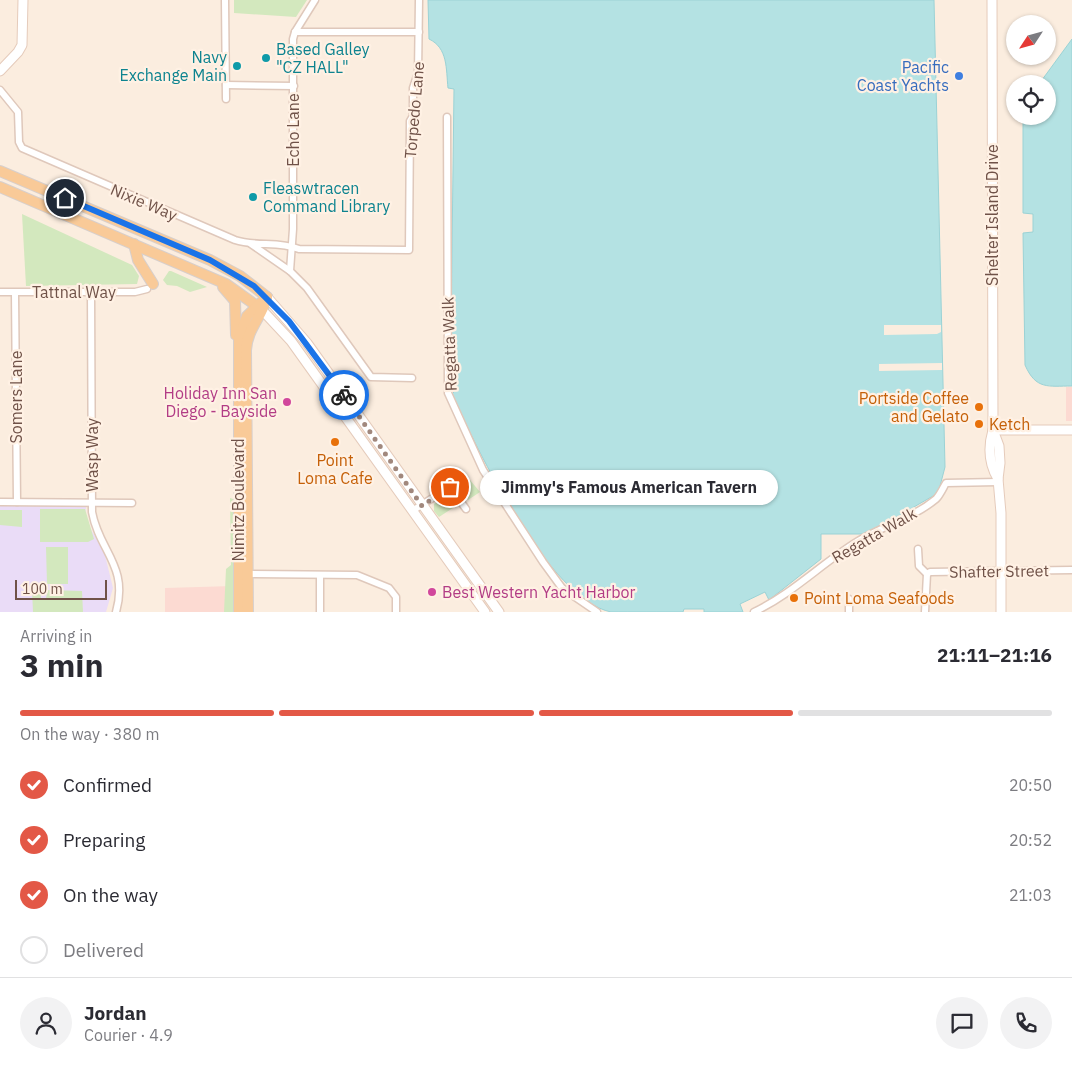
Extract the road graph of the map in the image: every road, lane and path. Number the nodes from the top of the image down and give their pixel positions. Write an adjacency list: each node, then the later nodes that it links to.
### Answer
1 (23, 0): 8 (main road)
2 (225, 0): 9 (street)
3 (315, 0): 6 (street, Echo Lane)
4 (419, 0): 7 (street, Torpedo Lane)
5 (992, 0): 29 (main road, Shelter Island Drive)
6 (295, 32): 7 (street); 10 (street, Echo Lane)
7 (418, 32): 18 (street, Torpedo Lane)
8 (0, 70)
9 (226, 85): 10 (street); 12 (street)
10 (294, 86): 18 (street, Echo Lane)
11 (0, 90): 16 (street, Nixie Way)
12 (226, 99)
13 (447, 117): 53 (street, Regatta Walk)
14 (0, 171): 25 (main road)
15 (0, 187): 17 (main road)
16 (248, 243): 18 (street); 19 (street)
17 (134, 244): 20 (main road); 21 (main road)
18 (292, 246): 19 (street, Echo Lane)
19 (290, 271): 28 (street)
20 (210, 277): 26 (main road); 27 (main road)
21 (150, 287): 23 (street, Tattnal Way)
22 (0, 292): 24 (street, Tattnal Way)
23 (91, 292): 24 (street, Tattnal Way); 34 (street, Wasp Way)
24 (15, 293): 33 (street, Somers Lane)
25 (267, 297): 26 (main road, Nimitz Boulevard); 36 (main road)
26 (260, 308): 27 (main road, Nimitz Boulevard); 38 (main road); 42 (main road, Nimitz Boulevard)
27 (238, 358): 42 (main road, Nimitz Boulevard)
28 (412, 378)
29 (993, 430): 30 (main road); 31 (main road, Shelter Island Drive)
30 (1072, 430)
31 (998, 481): 41 (main road, Shelter Island Drive); 54 (street, Regatta Walk)
32 (0, 502): 33 (street)
33 (17, 502): 34 (street)
34 (92, 503): 35 (street); 46 (street, Wasp Way)
35 (132, 503)
36 (422, 506): 37 (street); 38 (street); 52 (main road)
37 (466, 508)
38 (412, 511): 51 (main road)
39 (918, 549): 43 (street)
40 (1072, 570): 41 (street, Shafter Street)
41 (1001, 571): 43 (street, Shafter Street); 57 (main road, Shelter Island Drive)
42 (244, 574): 44 (street); 47 (main road, Nimitz Boulevard); 48 (main road, Nimitz Boulevard)
43 (927, 574): 56 (street)
44 (320, 576): 49 (street); 50 (street)
45 (849, 599): 55 (street)
46 (116, 612)
47 (239, 612)
48 (248, 612)
49 (320, 612)
50 (396, 612)
51 (485, 612)
52 (499, 612)
53 (597, 612)
54 (754, 612)
55 (849, 612)
56 (925, 612)
57 (1001, 612)

